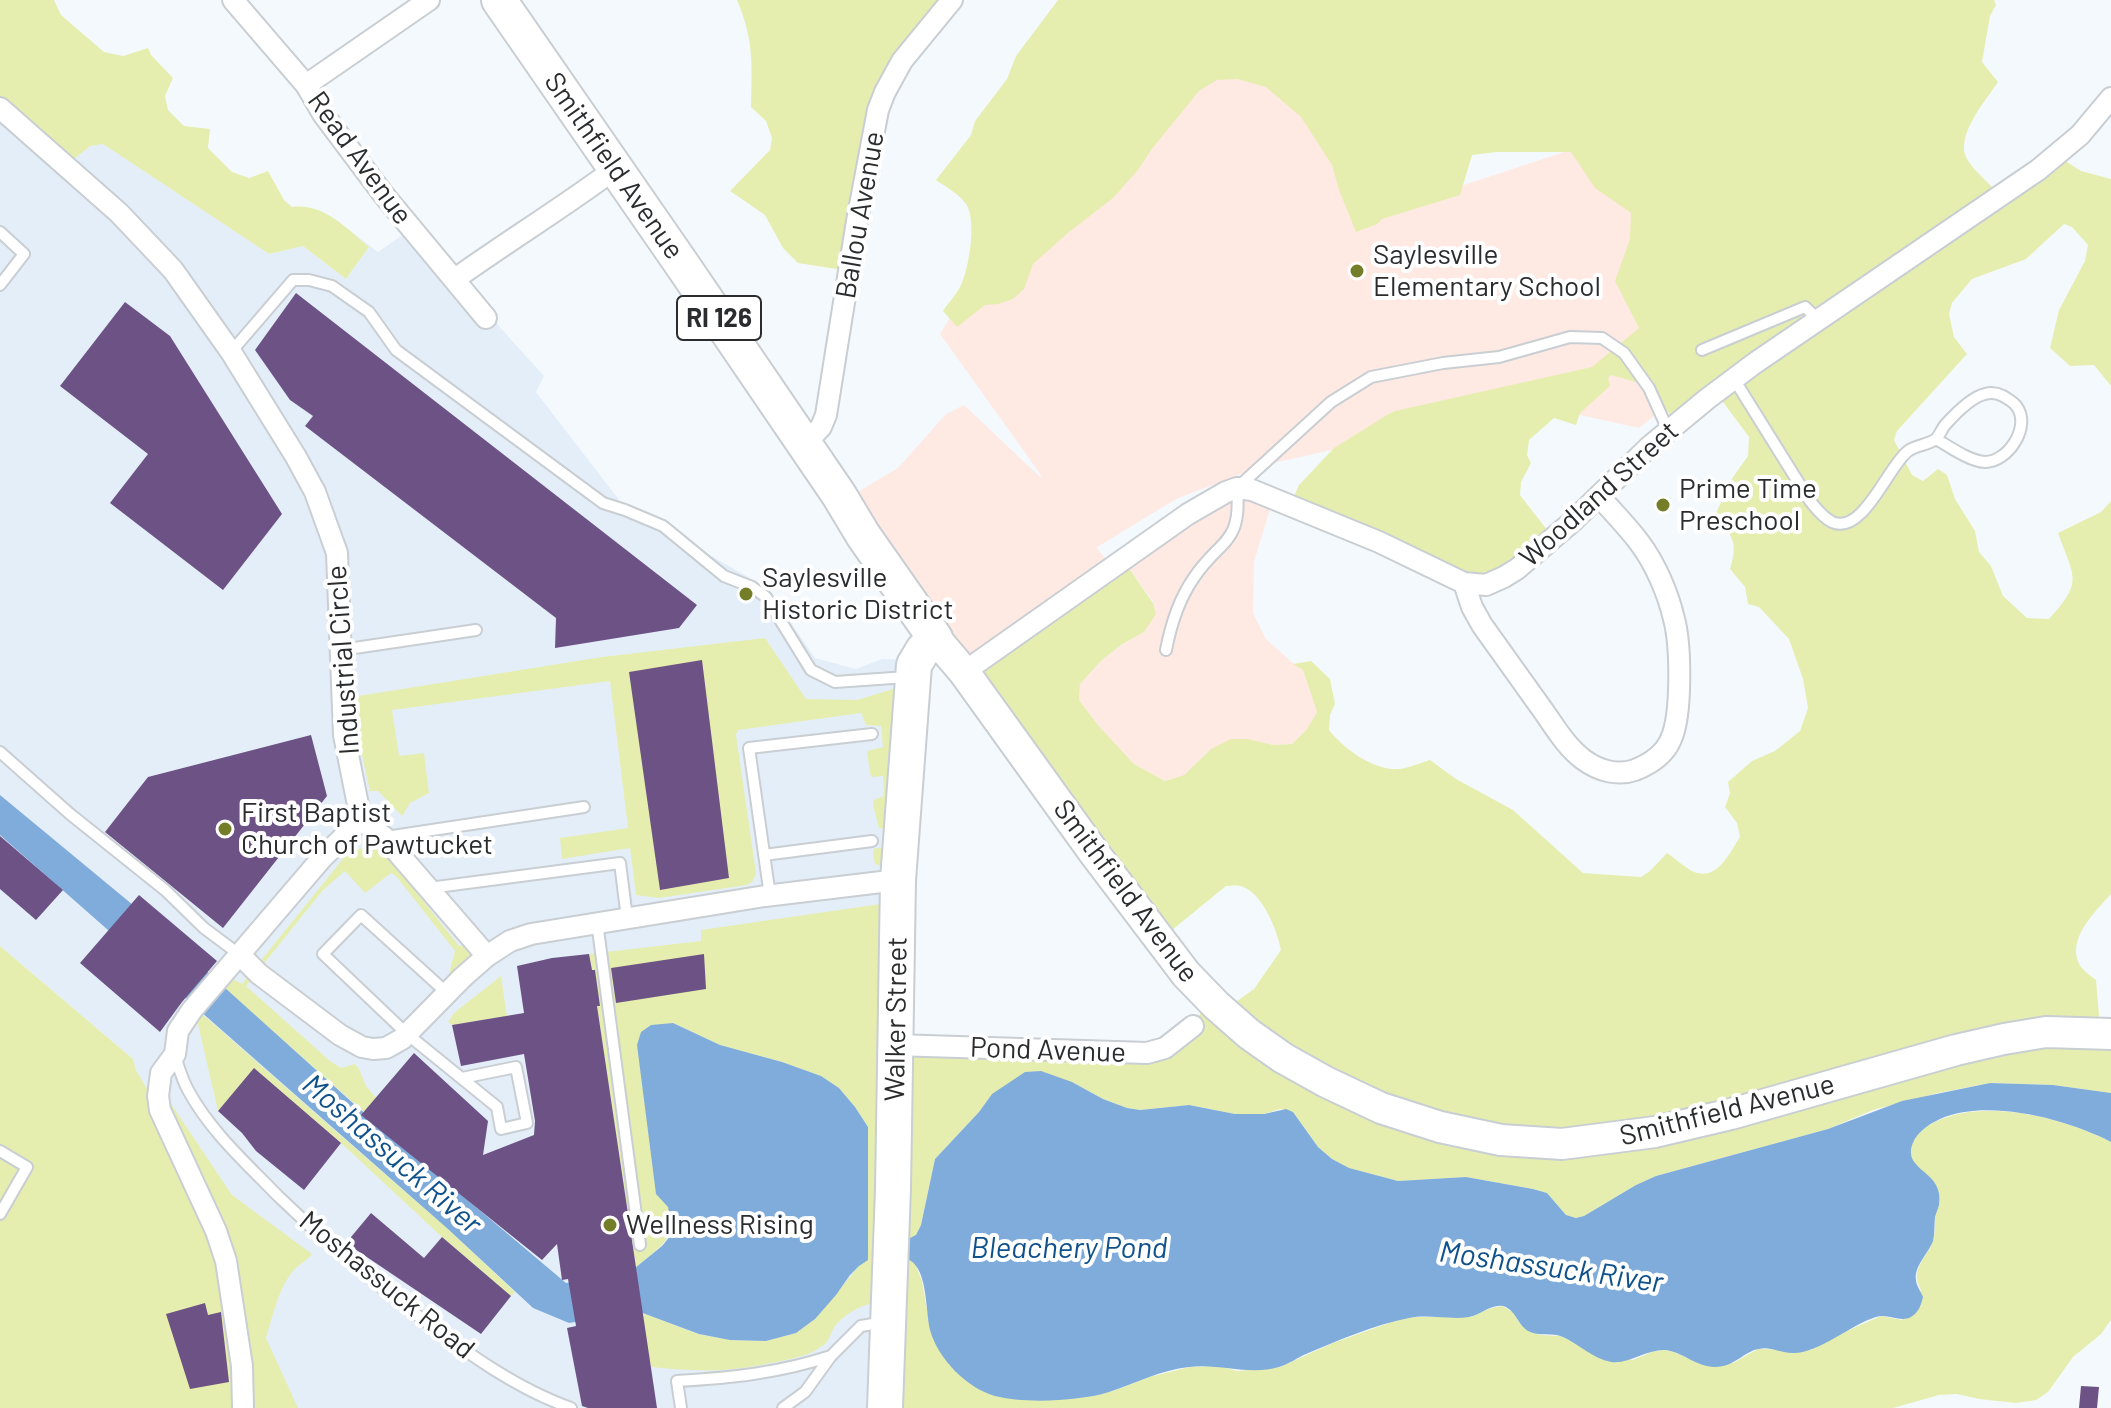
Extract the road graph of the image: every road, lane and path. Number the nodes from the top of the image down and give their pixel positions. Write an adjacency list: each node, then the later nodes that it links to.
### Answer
1 (233, 0): 5 (street, Read Avenue)
2 (429, 0): 5 (street)
3 (499, 0): 8 (main road, Smithfield Avenue / RI 126)
4 (952, 0): 19 (street, Ballou Avenue)
5 (306, 85): 10 (street, Read Avenue)
6 (2111, 98): 13 (street, Woodland Street)
7 (0, 108): 15 (street, Industrial Circle)
8 (616, 168): 10 (street); 19 (main road, Smithfield Avenue / RI 126)
9 (0, 232): 11 (lane)
10 (455, 279): 12 (street, Read Avenue)
11 (0, 285)
12 (486, 318)
13 (1819, 320): 14 (lane); 16 (street, Woodland Street)
14 (1702, 350)
15 (231, 352): 25 (street, Industrial Circle); 28 (lane)
16 (1734, 379): 17 (street, Woodland Street); 18 (lane)
17 (1668, 430): 20 (lane); 21 (street, Woodland Street)
18 (1936, 439): 18 (lane)
19 (805, 444): 24 (main road, Smithfield Avenue / RI 126)
20 (1237, 488): 22 (street); 26 (lane); 27 (street)
21 (1599, 496): 22 (street, Woodland Street); 22 (street)
22 (1464, 583)
23 (476, 630): 25 (lane)
24 (935, 638): 27 (main road, Smithfield Avenue / RI 126); 28 (main road, Walker Street)
25 (341, 650): 32 (street, Industrial Circle)
26 (1166, 650)
27 (964, 672): 46 (main road, Smithfield Avenue / RI 126)
28 (913, 676): 36 (main road, Walker Street)
29 (872, 734): 35 (lane)
30 (0, 752): 41 (lane)
31 (584, 807): 33 (lane)
32 (361, 820): 33 (street); 41 (street)
33 (384, 837): 37 (street)
34 (872, 841): 35 (lane)
35 (764, 855): 38 (lane)
36 (898, 880): 38 (street); 47 (main road, Walker Street)
37 (429, 888): 39 (lane); 42 (street)
38 (770, 896): 39 (street)
39 (627, 918): 40 (street)
40 (597, 922): 42 (street); 52 (lane)
41 (240, 955): 45 (street); 48 (street)
42 (487, 956): 43 (street)
43 (447, 993): 45 (street); 45 (lane)
44 (1193, 1026): 47 (street, Pond Avenue)
45 (407, 1034): 49 (lane)
46 (2111, 1034)
47 (895, 1045): 53 (main road, Walker Street)
48 (175, 1054): 55 (street); 56 (lane, Moshassuck Road)
49 (462, 1078): 49 (lane)
50 (0, 1151): 51 (lane)
51 (0, 1214)
52 (640, 1245)
53 (889, 1320): 54 (lane); 59 (main road, Walker Street)
54 (831, 1356): 57 (lane); 58 (lane)
55 (243, 1408)
56 (571, 1408)
57 (681, 1408)
58 (783, 1408)
59 (885, 1408)

